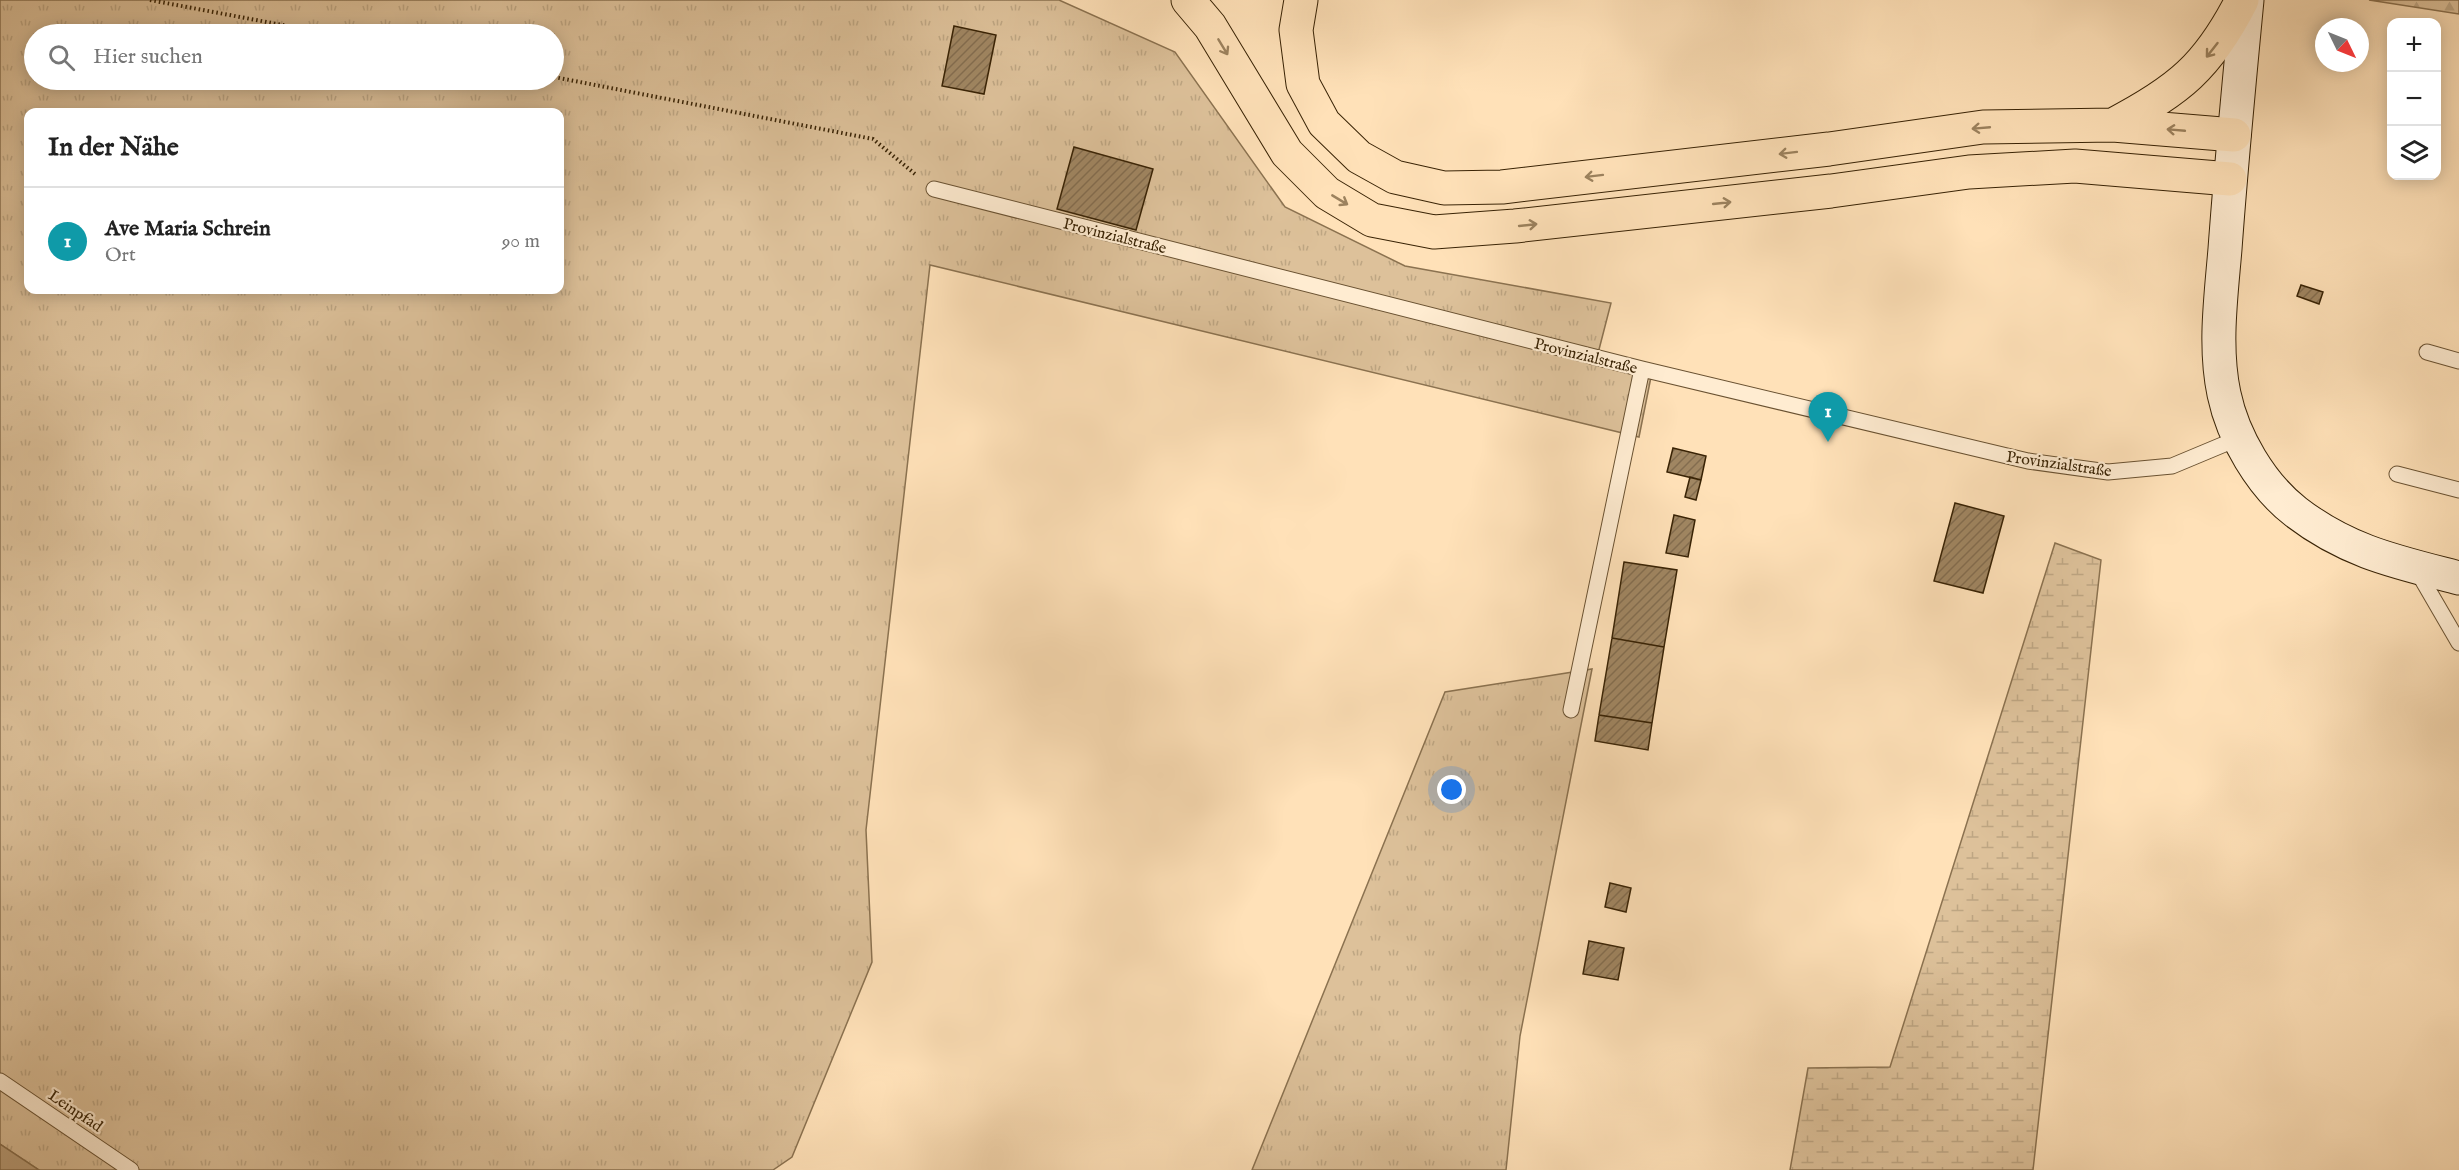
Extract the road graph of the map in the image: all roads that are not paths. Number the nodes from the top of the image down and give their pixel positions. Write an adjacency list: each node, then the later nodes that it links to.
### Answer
1 (1188, 0): 7 (highway, one-way to 7)
2 (1302, 0): 5 (highway, one-way to 2)
3 (2242, 0): 5 (highway, one-way to 5)
4 (2247, 0): 6 (main road)
5 (2113, 125): 6 (highway, one-way to 5)
6 (2234, 135): 7 (main road)
7 (2230, 179): 12 (main road)
8 (934, 189): 11 (lane, Provinzialstraße)
9 (2427, 352): 10 (lane)
10 (2459, 361)
11 (1642, 369): 12 (lane, Provinzialstraße); 18 (lane)
12 (2239, 438): 15 (main road)
13 (2397, 474): 14 (lane)
14 (2459, 490)
15 (2414, 567): 16 (main road); 17 (lane)
16 (2459, 578)
17 (2459, 643)
18 (1571, 710)
19 (0, 1081): 20 (lane, Leinpfad)
20 (131, 1170)

